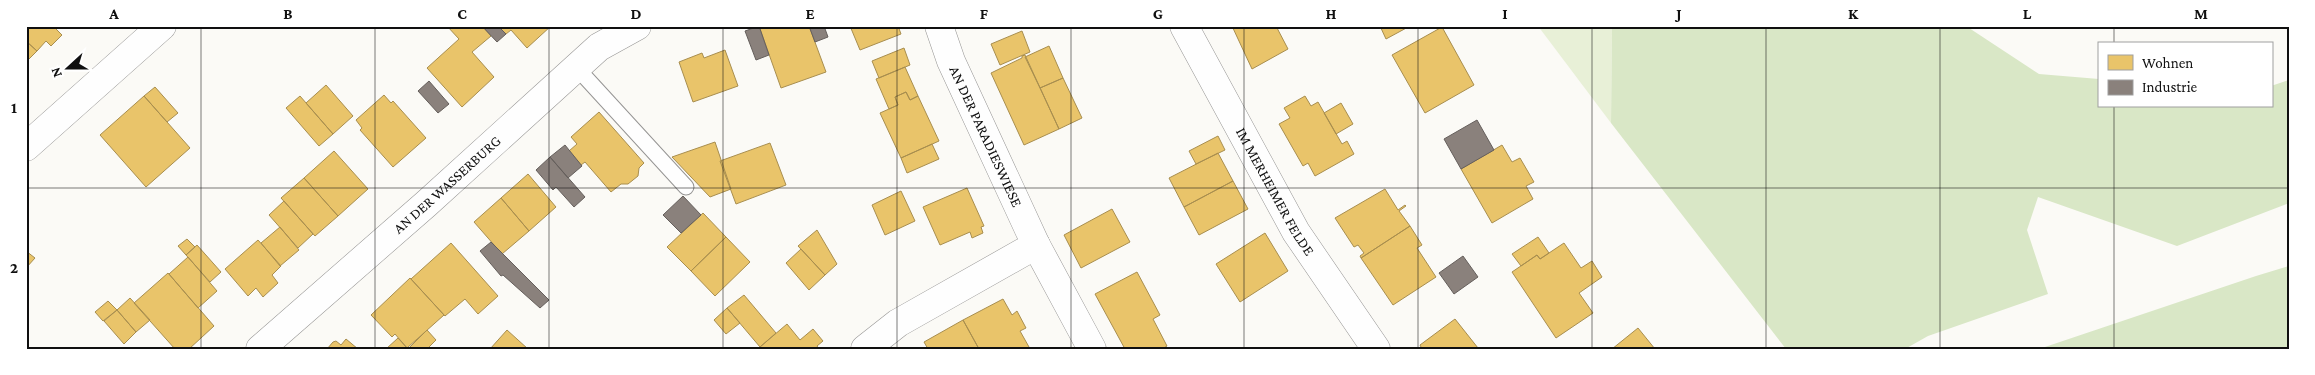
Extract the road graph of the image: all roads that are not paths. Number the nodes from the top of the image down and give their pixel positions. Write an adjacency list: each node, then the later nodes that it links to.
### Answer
1 (162, 26): 6 (street)
2 (637, 26): 5 (street, AN DER WASSERBURG)
3 (939, 26): 8 (street, AN DER PARADIESWIESE)
4 (1184, 26): 12 (street, IM MERHEIMER FELDE)
5 (576, 67): 7 (lane); 9 (street, AN DER WASSERBURG)
6 (26, 147)
7 (686, 187)
8 (1036, 245): 10 (street); 11 (street, AN DER PARADIESWIESE)
9 (260, 349)
10 (865, 349)
11 (1092, 349)
12 (1376, 349)

